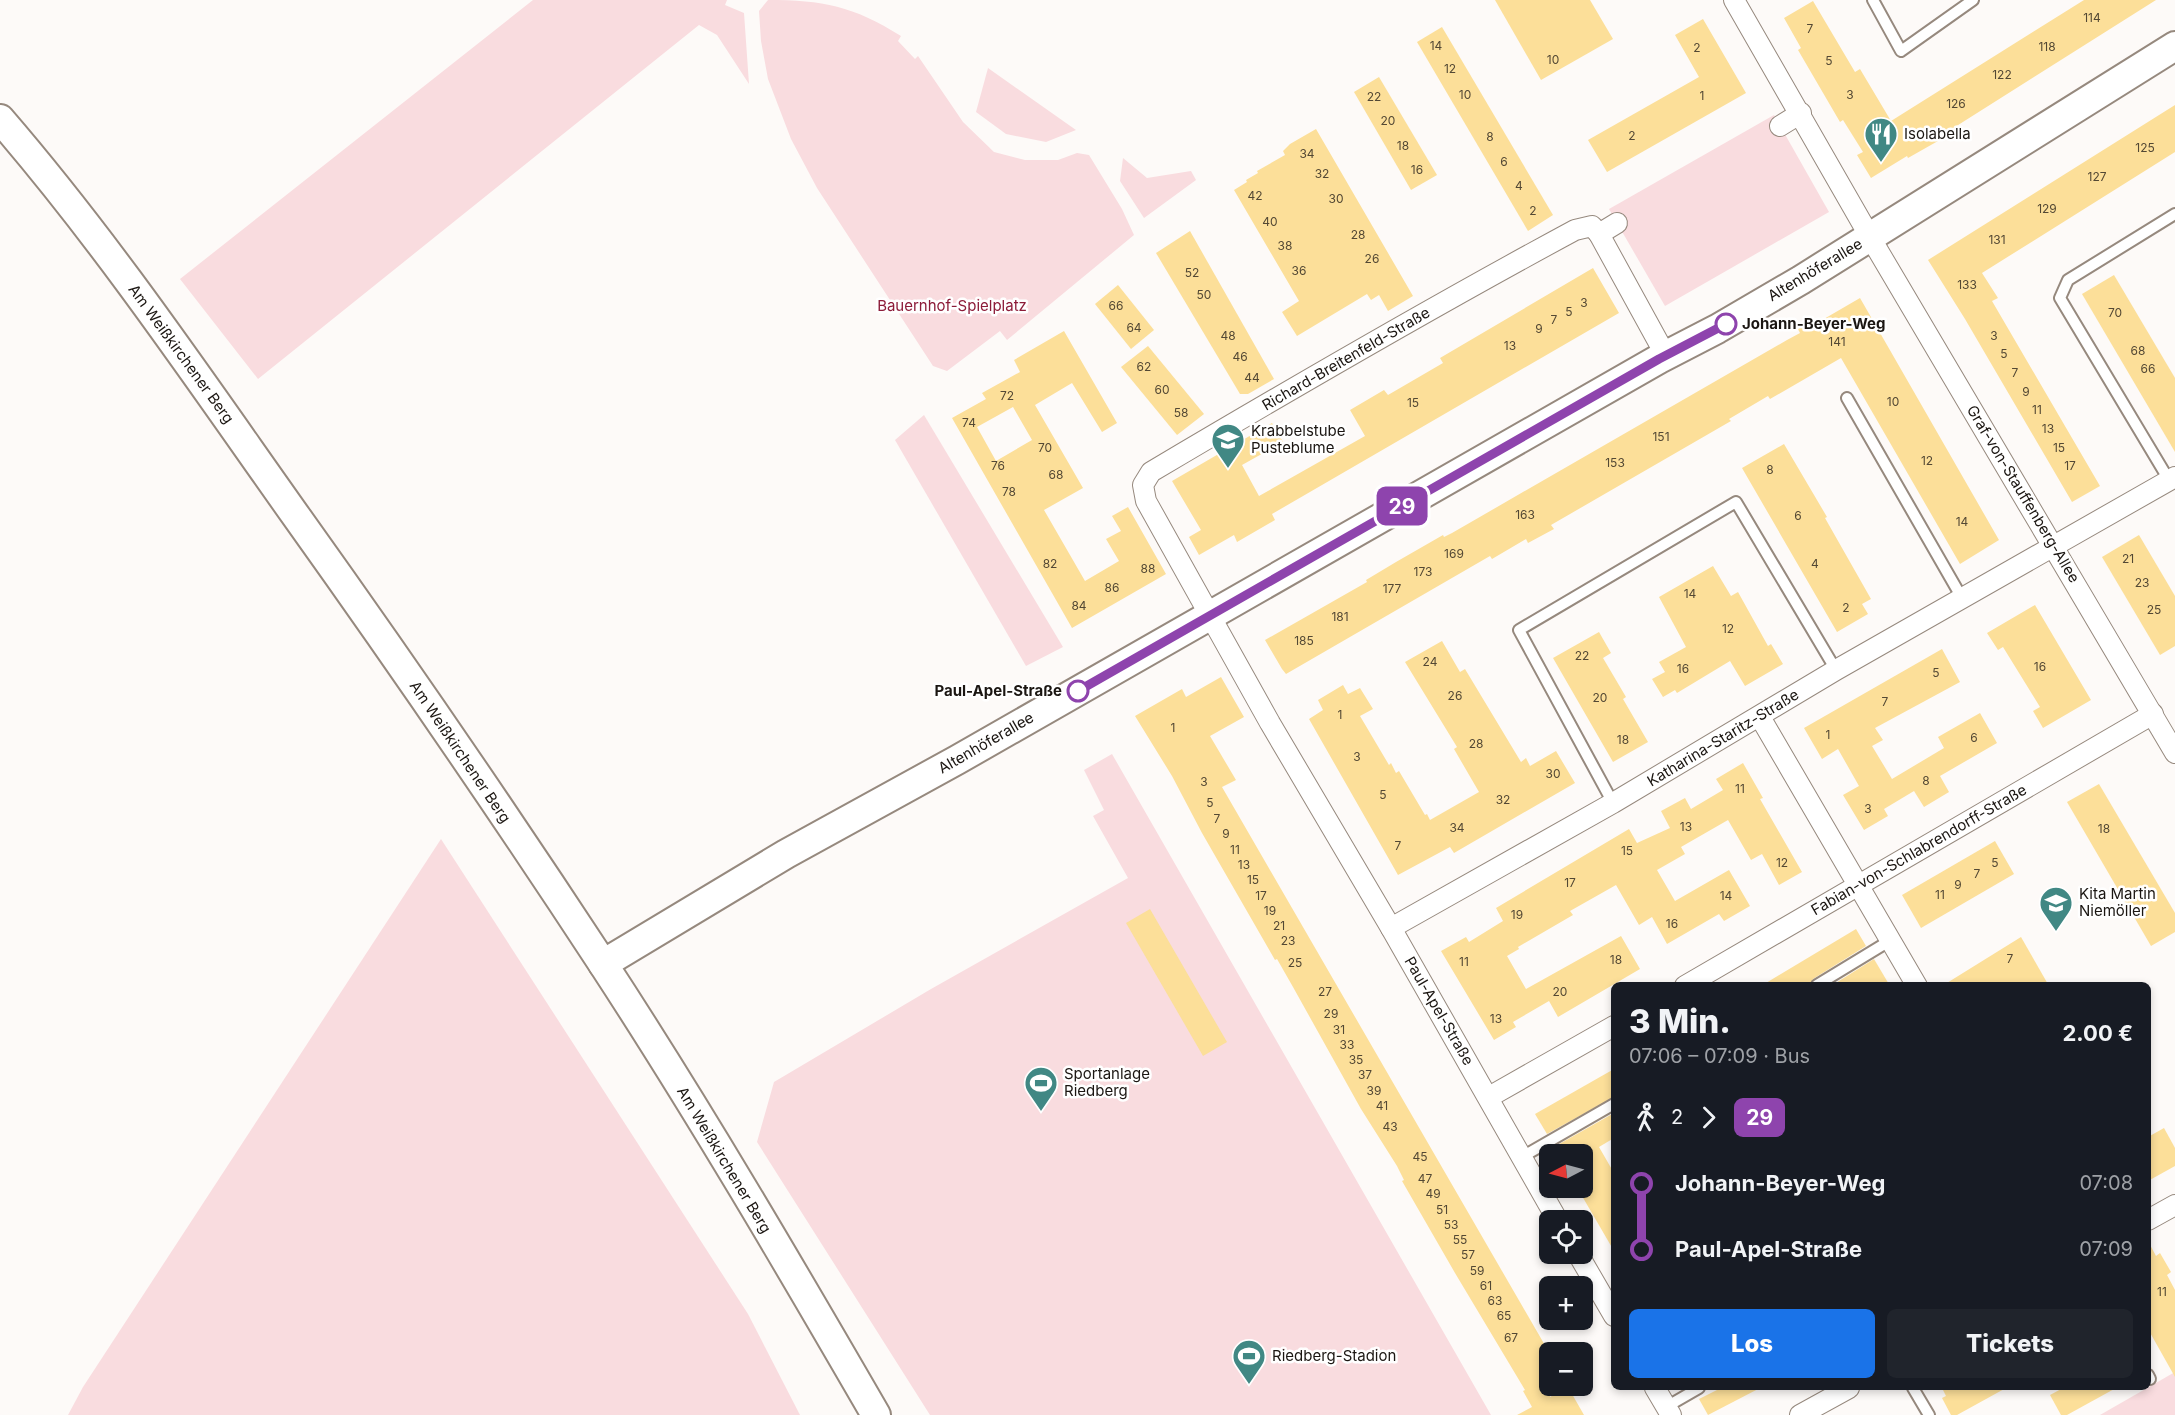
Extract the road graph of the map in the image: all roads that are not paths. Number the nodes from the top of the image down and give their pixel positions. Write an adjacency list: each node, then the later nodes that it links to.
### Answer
1 (1757, 0): 4 (street)
2 (1873, 0): 3 (lane)
3 (1972, 0)
4 (1739, 7): 6 (street)
5 (2175, 46): 12 (street, Altenhöferallee)
6 (1801, 113): 8 (street); 12 (street)
7 (0, 119): 27 (street, Am Weißkirchener Berg)
8 (1780, 126)
9 (2175, 214): 15 (lane)
10 (1617, 223): 11 (street, Richard-Breitenfeld-Straße)
11 (1595, 230): 13 (street); 18 (street, Richard-Breitenfeld-Straße)
12 (1870, 237): 13 (street, Altenhöferallee); 16 (street, Graf-von-Stauffenberg-Allee)
13 (1666, 356): 18 (street, Altenhöferallee)
14 (1847, 398): 17 (lane)
15 (2172, 478): 16 (street, Katharina-Staritz-Straße)
16 (2054, 545): 17 (street, Katharina-Staritz-Straße); 20 (street, Graf-von-Stauffenberg-Allee)
17 (1962, 598): 19 (street, Katharina-Staritz-Straße)
18 (1211, 615): 25 (street, Paul-Apel-Straße); 27 (street, Altenhöferallee)
19 (1836, 670): 21 (street, Katharina-Staritz-Straße); 23 (lane)
20 (2152, 714): 22 (street, Graf-von-Stauffenberg-Allee); 24 (street, Fabian-von-Schlabrendorff-Straße)
21 (1760, 717): 23 (street, Katharina-Staritz-Straße); 24 (street)
22 (2175, 753)
23 (1613, 803): 25 (street, Katharina-Staritz-Straße)
24 (1860, 885): 26 (street); 28 (street, Fabian-von-Schlabrendorff-Straße)
25 (1391, 928): 32 (street, Paul-Apel-Straße)
26 (1892, 940): 29 (lane); 30 (street)
27 (603, 964): 45 (street, Am Weißkirchener Berg)
28 (1692, 982)
29 (1822, 982)
30 (1915, 982)
31 (1611, 1028): 32 (street)
32 (1489, 1097): 34 (street, Paul-Apel-Straße)
33 (1611, 1106): 34 (lane)
34 (1522, 1157): 36 (street, Paul-Apel-Straße)
35 (2175, 1206): 37 (street)
36 (1552, 1210)
37 (2151, 1218)
38 (1584, 1264): 39 (street)
39 (1611, 1311)
40 (1656, 1390): 44 (street)
41 (1696, 1390): 44 (lane)
42 (1845, 1390): 46 (street)
43 (1914, 1390): 47 (lane)
44 (1669, 1411)
45 (876, 1415)
46 (1800, 1415)
47 (1929, 1415)

